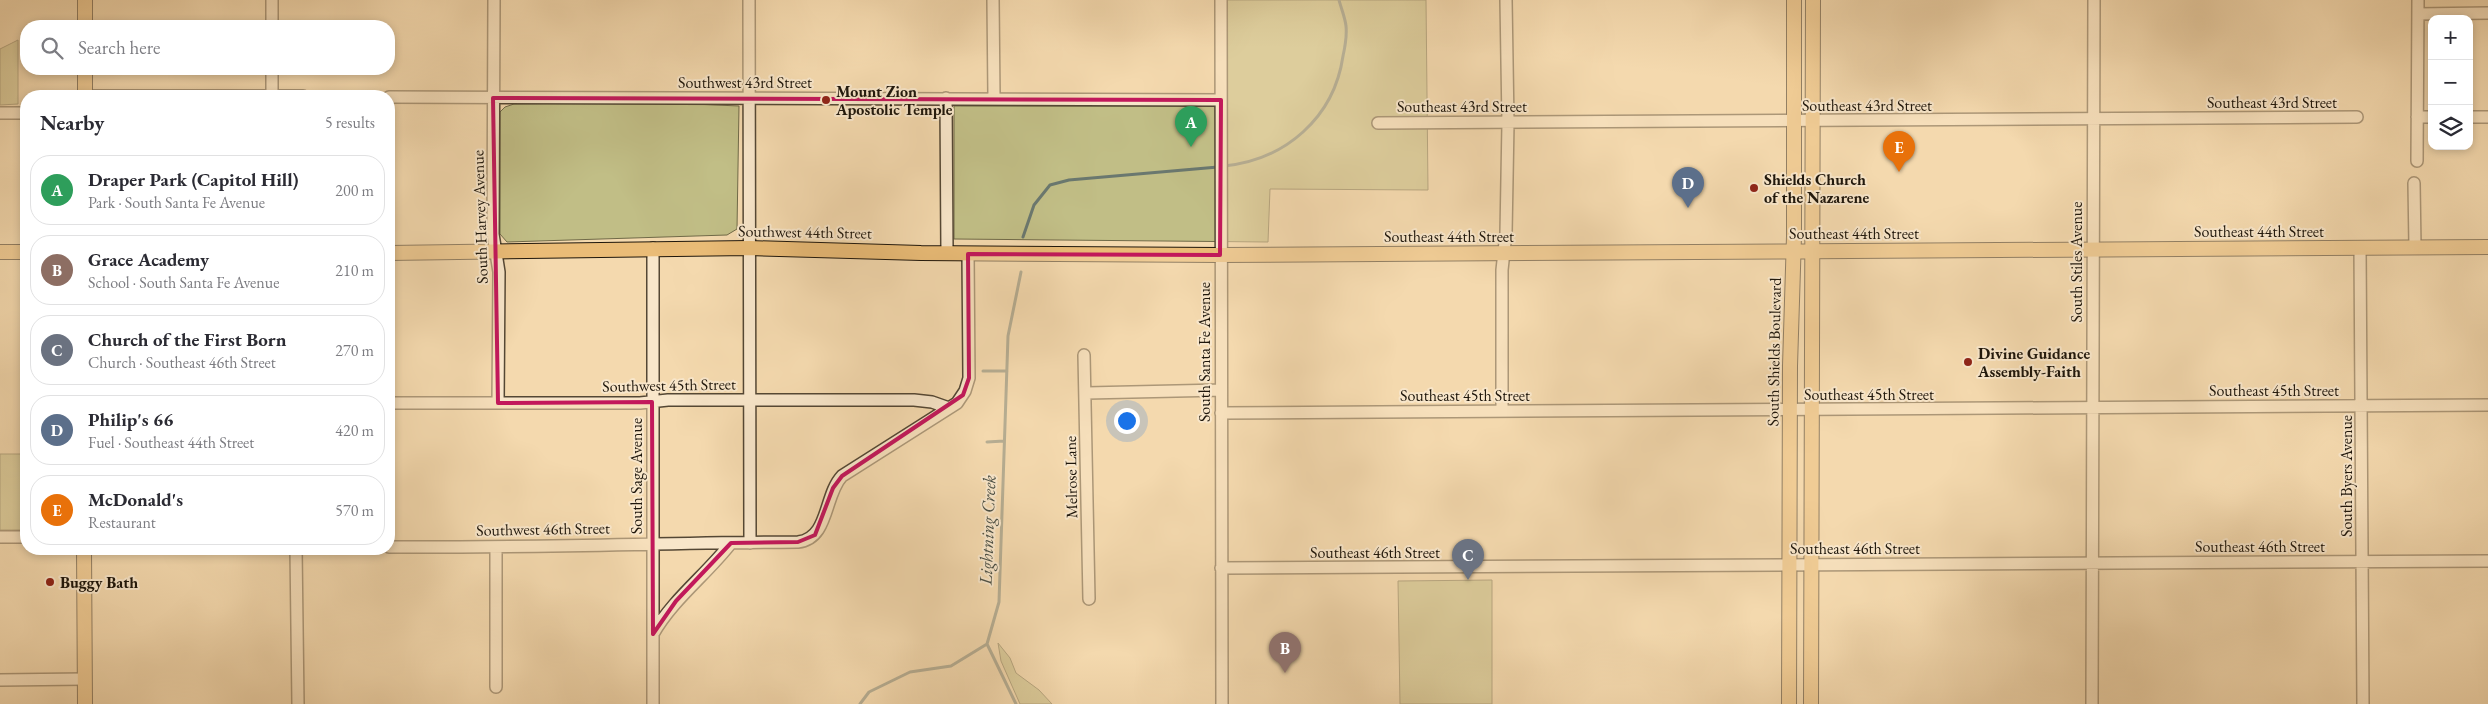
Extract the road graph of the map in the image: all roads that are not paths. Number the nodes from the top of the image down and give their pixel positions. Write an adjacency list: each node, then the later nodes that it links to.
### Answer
1 (85, 0): 14 (main road)
2 (272, 0): 15 (street)
3 (494, 0): 21 (street, South Harvey Avenue)
4 (749, 0): 22 (street)
5 (993, 0): 24 (street)
6 (1221, 0): 25 (street, South Santa Fe Avenue)
7 (1506, 0): 37 (street)
8 (1794, 0): 34 (main road, South Shields Boulevard)
9 (1813, 0): 35 (main road)
10 (2094, 0): 33 (street, South Stiles Avenue)
11 (2418, 0): 13 (street)
12 (2488, 13): 13 (street)
13 (2418, 14): 29 (street)
14 (85, 20)
15 (272, 20)
16 (85, 75): 18 (main road)
17 (272, 75): 19 (street)
18 (85, 90)
19 (272, 90)
20 (395, 97): 21 (street, Southwest 43rd Street)
21 (493, 98): 22 (street, Southwest 43rd Street); 50 (street, South Harvey Avenue)
22 (749, 98): 23 (street, Southwest 43rd Street); 43 (street)
23 (946, 98): 24 (street, Southwest 43rd Street); 53 (street)
24 (994, 98): 25 (street, Southwest 43rd Street)
25 (1222, 100): 55 (street, South Santa Fe Avenue)
26 (0, 113): 27 (street)
27 (20, 113)
28 (2357, 117): 33 (street, Southeast 43rd Street)
29 (2416, 117): 30 (street); 38 (street)
30 (2428, 117)
31 (2473, 117): 32 (street)
32 (2488, 117)
33 (2092, 119): 35 (street, Southeast 43rd Street); 45 (street, South Stiles Avenue)
34 (1795, 121): 35 (street, Southeast 43rd Street); 37 (street, Southeast 43rd Street); 46 (main road, South Shields Boulevard)
35 (1813, 121): 47 (main road)
36 (1378, 123): 37 (street, Southeast 43rd Street)
37 (1508, 123): 52 (street)
38 (2416, 161)
39 (2414, 183): 40 (street)
40 (2415, 247): 41 (main road, Southeast 44th Street); 44 (main road, Southeast 44th Street)
41 (2488, 247)
42 (653, 248): 43 (main road, Southwest 44th Street); 50 (main road, Southwest 44th Street); 60 (street, South Sage Avenue)
43 (750, 248): 53 (main road, Southwest 44th Street); 59 (street)
44 (2360, 248): 45 (main road, Southeast 44th Street); 64 (street, South Byers Avenue)
45 (2092, 250): 47 (main road, Southeast 44th Street); 66 (street, South Stiles Avenue)
46 (1794, 251): 47 (main road, Southeast 44th Street); 52 (main road, Southeast 44th Street); 67 (main road, South Shields Boulevard)
47 (1813, 251): 68 (main road)
48 (0, 252): 49 (main road)
49 (20, 252)
50 (496, 252): 51 (main road, Southwest 44th Street); 62 (street, South Harvey Avenue)
51 (395, 253)
52 (1504, 253): 55 (main road, Southeast 44th Street); 69 (street)
53 (947, 254): 54 (main road, Southwest 44th Street)
54 (968, 254): 55 (main road, Southwest 44th Street); 65 (street)
55 (1220, 255): 57 (street, South Santa Fe Avenue)
56 (1084, 355): 58 (street, Melrose Lane)
57 (1221, 390): 58 (street); 70 (street, South Santa Fe Avenue)
58 (1086, 393): 86 (street, Melrose Lane)
59 (750, 400): 60 (street, Southwest 45th Street); 65 (street, Southwest 45th Street); 75 (street)
60 (652, 402): 62 (street, Southwest 45th Street); 73 (street, South Sage Avenue)
61 (395, 403): 62 (street, Southwest 45th Street)
62 (498, 403)
63 (2488, 405): 64 (street, Southeast 45th Street)
64 (2363, 406): 66 (street, Southeast 45th Street); 81 (street, South Byers Avenue)
65 (949, 408): 75 (street, Southwest 46th Street)
66 (2091, 408): 68 (street, Southeast 45th Street); 84 (street, South Stiles Avenue)
67 (1790, 410): 68 (street, Southeast 45th Street); 69 (street, Southeast 45th Street); 82 (main road, South Shields Boulevard)
68 (1812, 410): 83 (main road)
69 (1502, 411): 70 (street, Southeast 45th Street)
70 (1221, 412): 85 (street, South Santa Fe Avenue)
71 (0, 537): 72 (street)
72 (20, 537)
73 (652, 543): 74 (street, Southwest 46th Street); 77 (street, Southwest 46th Street); 87 (street, South Sage Avenue)
74 (731, 543): 75 (street, Southwest 46th Street); 87 (street)
75 (750, 543)
76 (395, 547): 77 (street, Southwest 46th Street)
77 (496, 548): 90 (street)
78 (84, 555): 88 (main road)
79 (296, 555): 92 (street)
80 (2488, 561): 81 (street, Southeast 46th Street)
81 (2363, 562): 84 (street, Southeast 46th Street); 98 (street, South Byers Avenue)
82 (1789, 564): 83 (street, Southeast 46th Street); 85 (street, Southeast 46th Street); 95 (main road, South Shields Boulevard)
83 (1812, 564): 84 (street, Southeast 46th Street); 96 (main road)
84 (2092, 564): 97 (street, South Stiles Avenue)
85 (1222, 568): 94 (street, South Santa Fe Avenue)
86 (1089, 599)
87 (653, 634): 93 (street, South Sage Avenue)
88 (84, 679): 89 (street); 91 (main road)
89 (0, 680)
90 (496, 687)
91 (85, 704)
92 (298, 704)
93 (653, 704)
94 (1222, 704)
95 (1789, 704)
96 (1811, 704)
97 (2092, 704)
98 (2363, 704)

